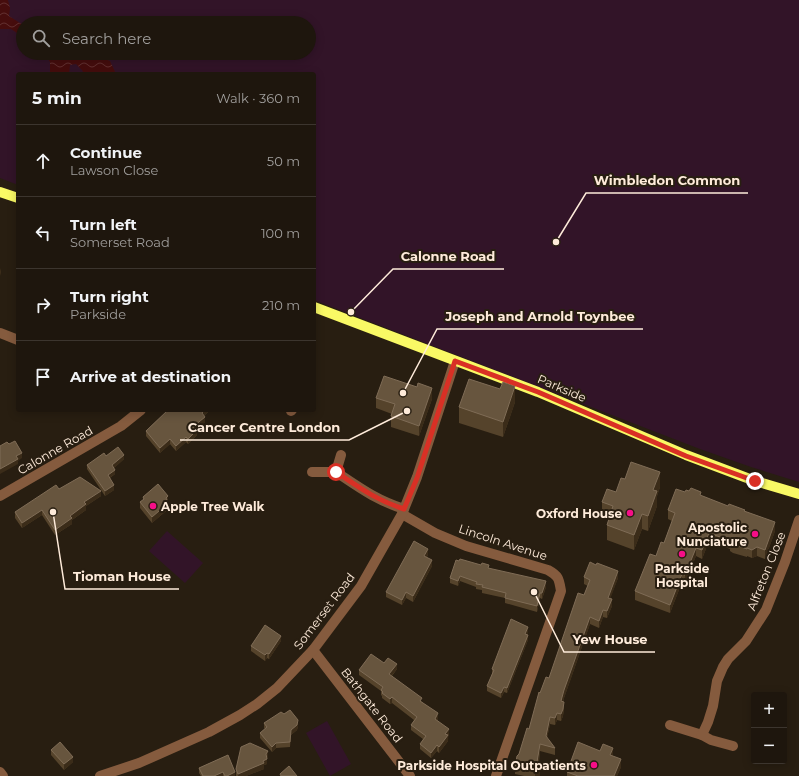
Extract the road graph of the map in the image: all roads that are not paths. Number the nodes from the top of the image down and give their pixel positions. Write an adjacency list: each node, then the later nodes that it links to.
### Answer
1 (0, 192): 2 (main road)
2 (16, 197)
3 (316, 308): 6 (main road, Parkside)
4 (0, 333): 5 (street)
5 (16, 339)
6 (455, 361): 11 (main road, Parkside); 13 (street, Somerset Road)
7 (138, 412): 12 (street, Calonne Road)
8 (341, 455): 10 (street)
9 (312, 472): 10 (street)
10 (336, 472): 13 (street, Lincoln Avenue)
11 (799, 494)
12 (0, 496)
13 (403, 511): 15 (street, Somerset Road); 23 (street, Lincoln Avenue)
14 (799, 520): 17 (street, Alfreton Close)
15 (313, 650): 21 (street, Somerset Road); 22 (street, Bathgate Road)
16 (670, 725): 17 (street)
17 (702, 735): 18 (street)
18 (733, 746)
19 (0, 772): 20 (street)
20 (3, 776)
21 (102, 776)
22 (410, 776)
23 (496, 776)

